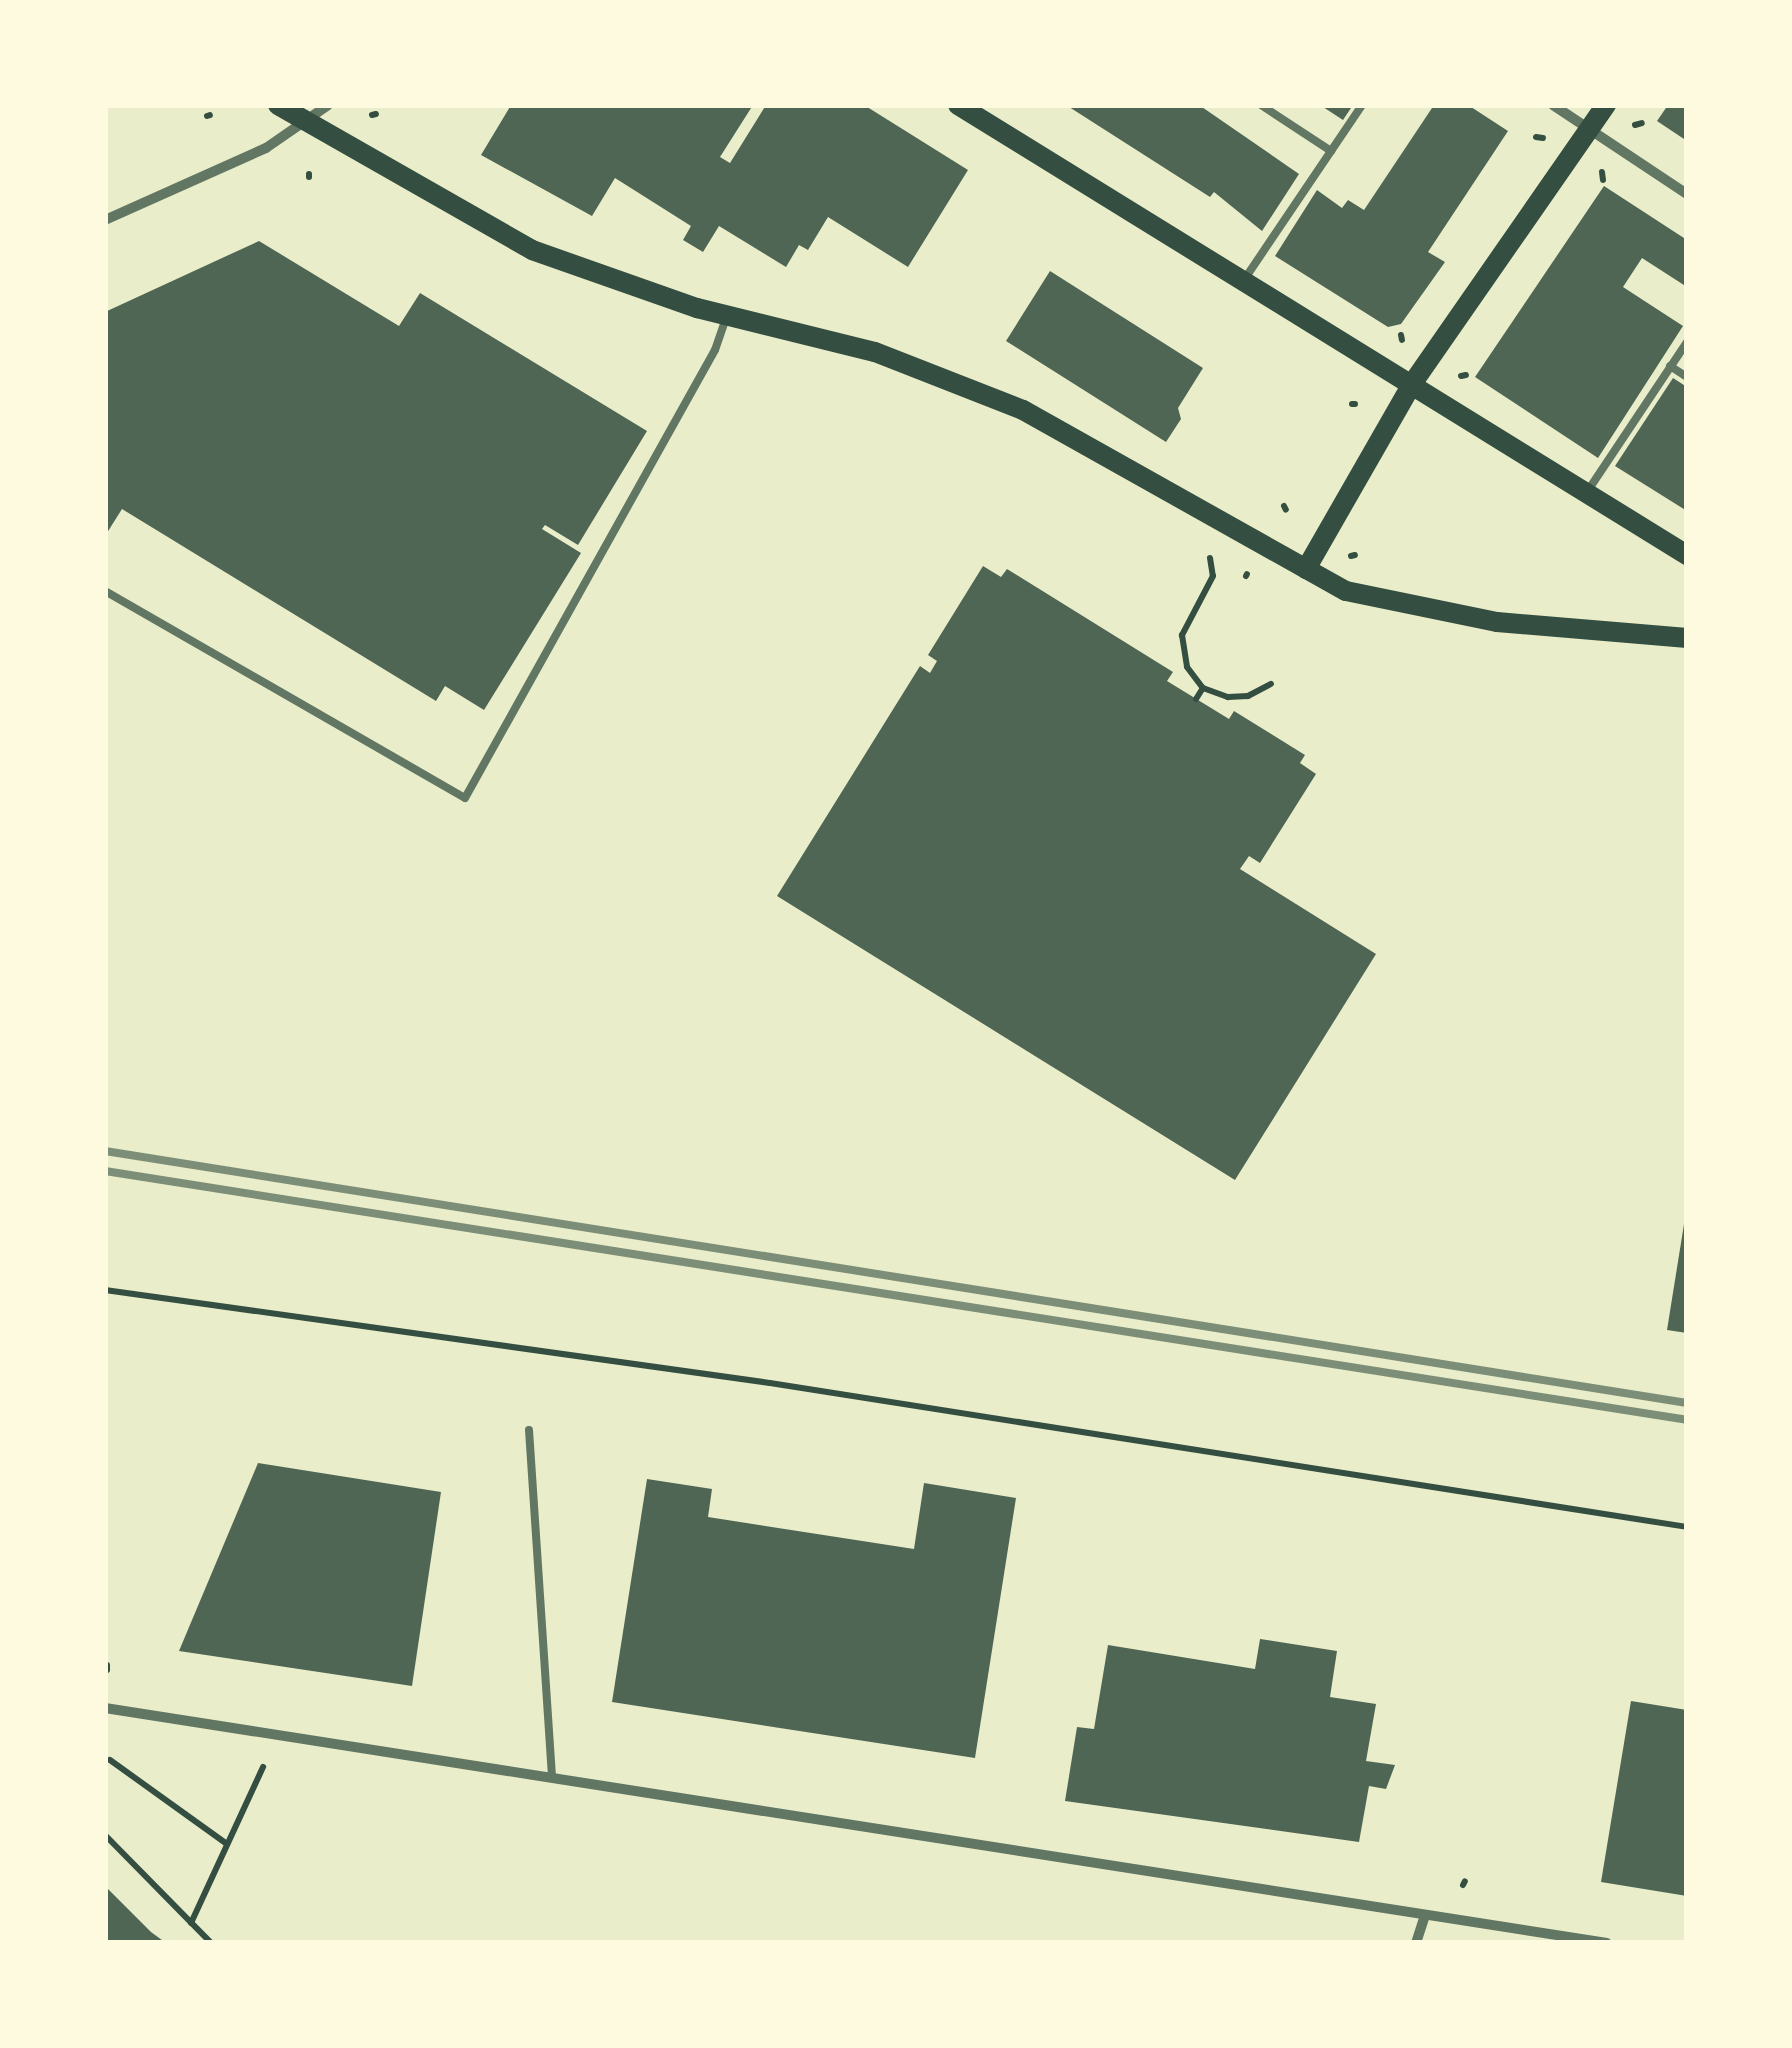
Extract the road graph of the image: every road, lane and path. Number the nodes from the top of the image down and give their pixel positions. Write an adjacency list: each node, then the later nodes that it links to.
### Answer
1 (278, 105): 8 (main road)
2 (328, 105): 8 (street)
3 (958, 105): 13 (main road)
4 (1261, 105): 10 (lane)
5 (1362, 105): 10 (lane)
6 (1553, 105): 9 (street)
7 (1606, 105): 9 (main road)
8 (307, 124): 12 (street); 14 (main road)
9 (1590, 129): 11 (street); 18 (main road)
10 (1331, 151): 13 (lane)
11 (1687, 194)
12 (105, 220)
13 (1243, 281): 18 (main road)
14 (727, 316): 22 (main road); 23 (lane)
15 (1687, 342): 16 (lane)
16 (1670, 366): 17 (lane); 19 (lane)
17 (1687, 376)
18 (1412, 384): 19 (main road); 22 (main road)
19 (1586, 492): 20 (main road)
20 (1687, 555)
21 (1210, 558): 26 (path)
22 (1306, 569): 24 (main road)
23 (105, 591)
24 (1687, 638)
25 (1271, 684): 26 (path)
26 (1203, 688): 27 (path)
27 (1196, 699)
28 (105, 1290): 30 (path)
29 (529, 1430): 34 (lane)
30 (1687, 1527)
31 (105, 1708): 34 (street)
32 (107, 1761): 36 (path)
33 (262, 1768): 36 (path)
34 (552, 1778): 37 (street)
35 (105, 1835): 38 (path)
36 (227, 1844): 38 (path)
37 (1425, 1916): 40 (street); 41 (street)
38 (191, 1922): 39 (path)
39 (211, 1943)
40 (1416, 1943)
41 (1607, 1943)

